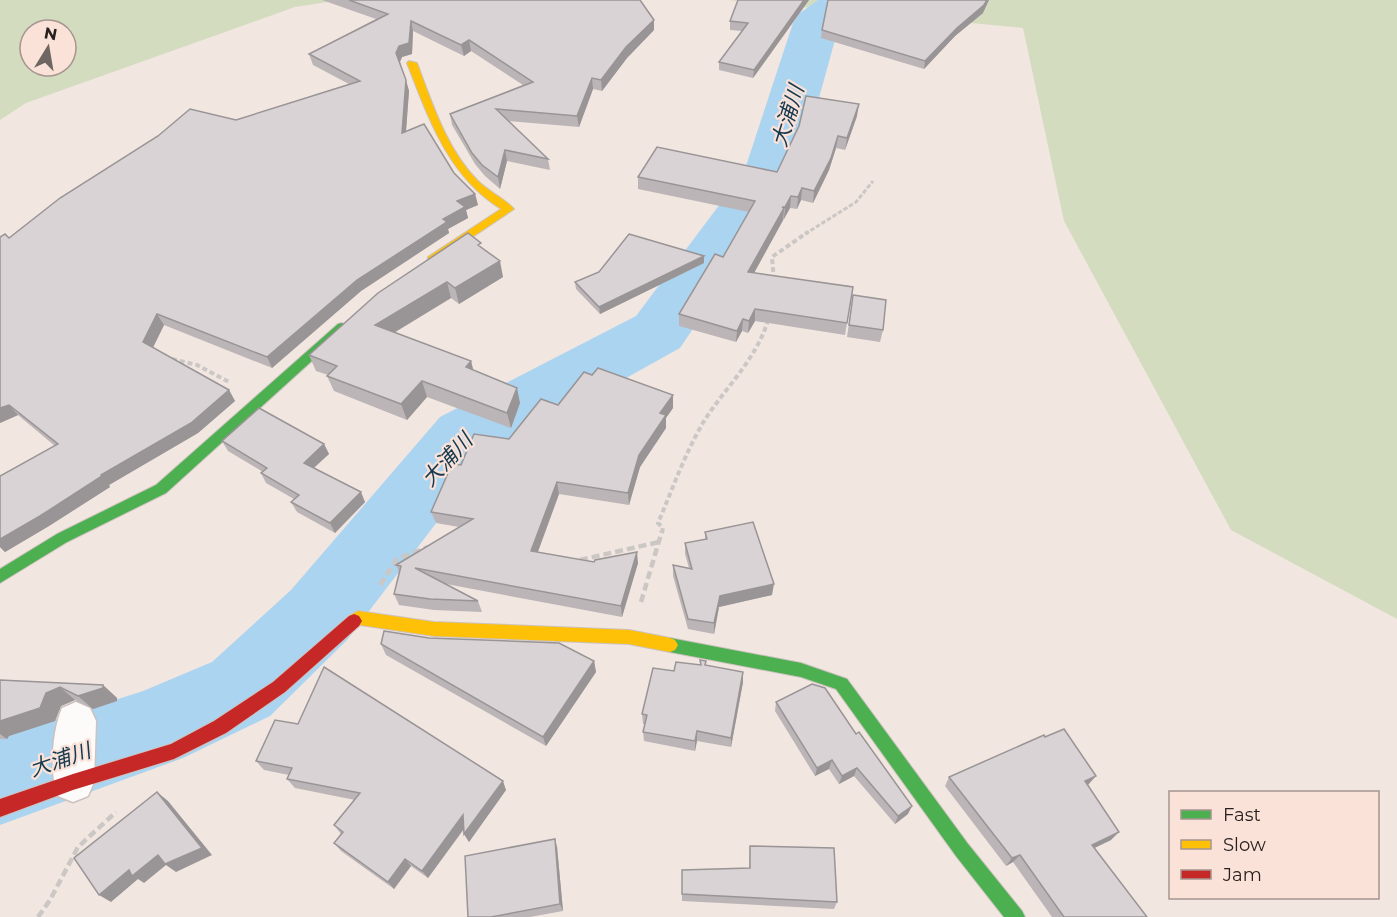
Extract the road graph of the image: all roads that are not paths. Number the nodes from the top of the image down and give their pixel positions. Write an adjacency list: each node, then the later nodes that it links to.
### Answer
1 (412, 63): 2 (street)
2 (421, 267)
3 (355, 315): 4 (street)
4 (0, 577)
5 (76, 721): 6 (street)
6 (73, 782): 7 (street); 8 (street)
7 (0, 808)
8 (1016, 917)

